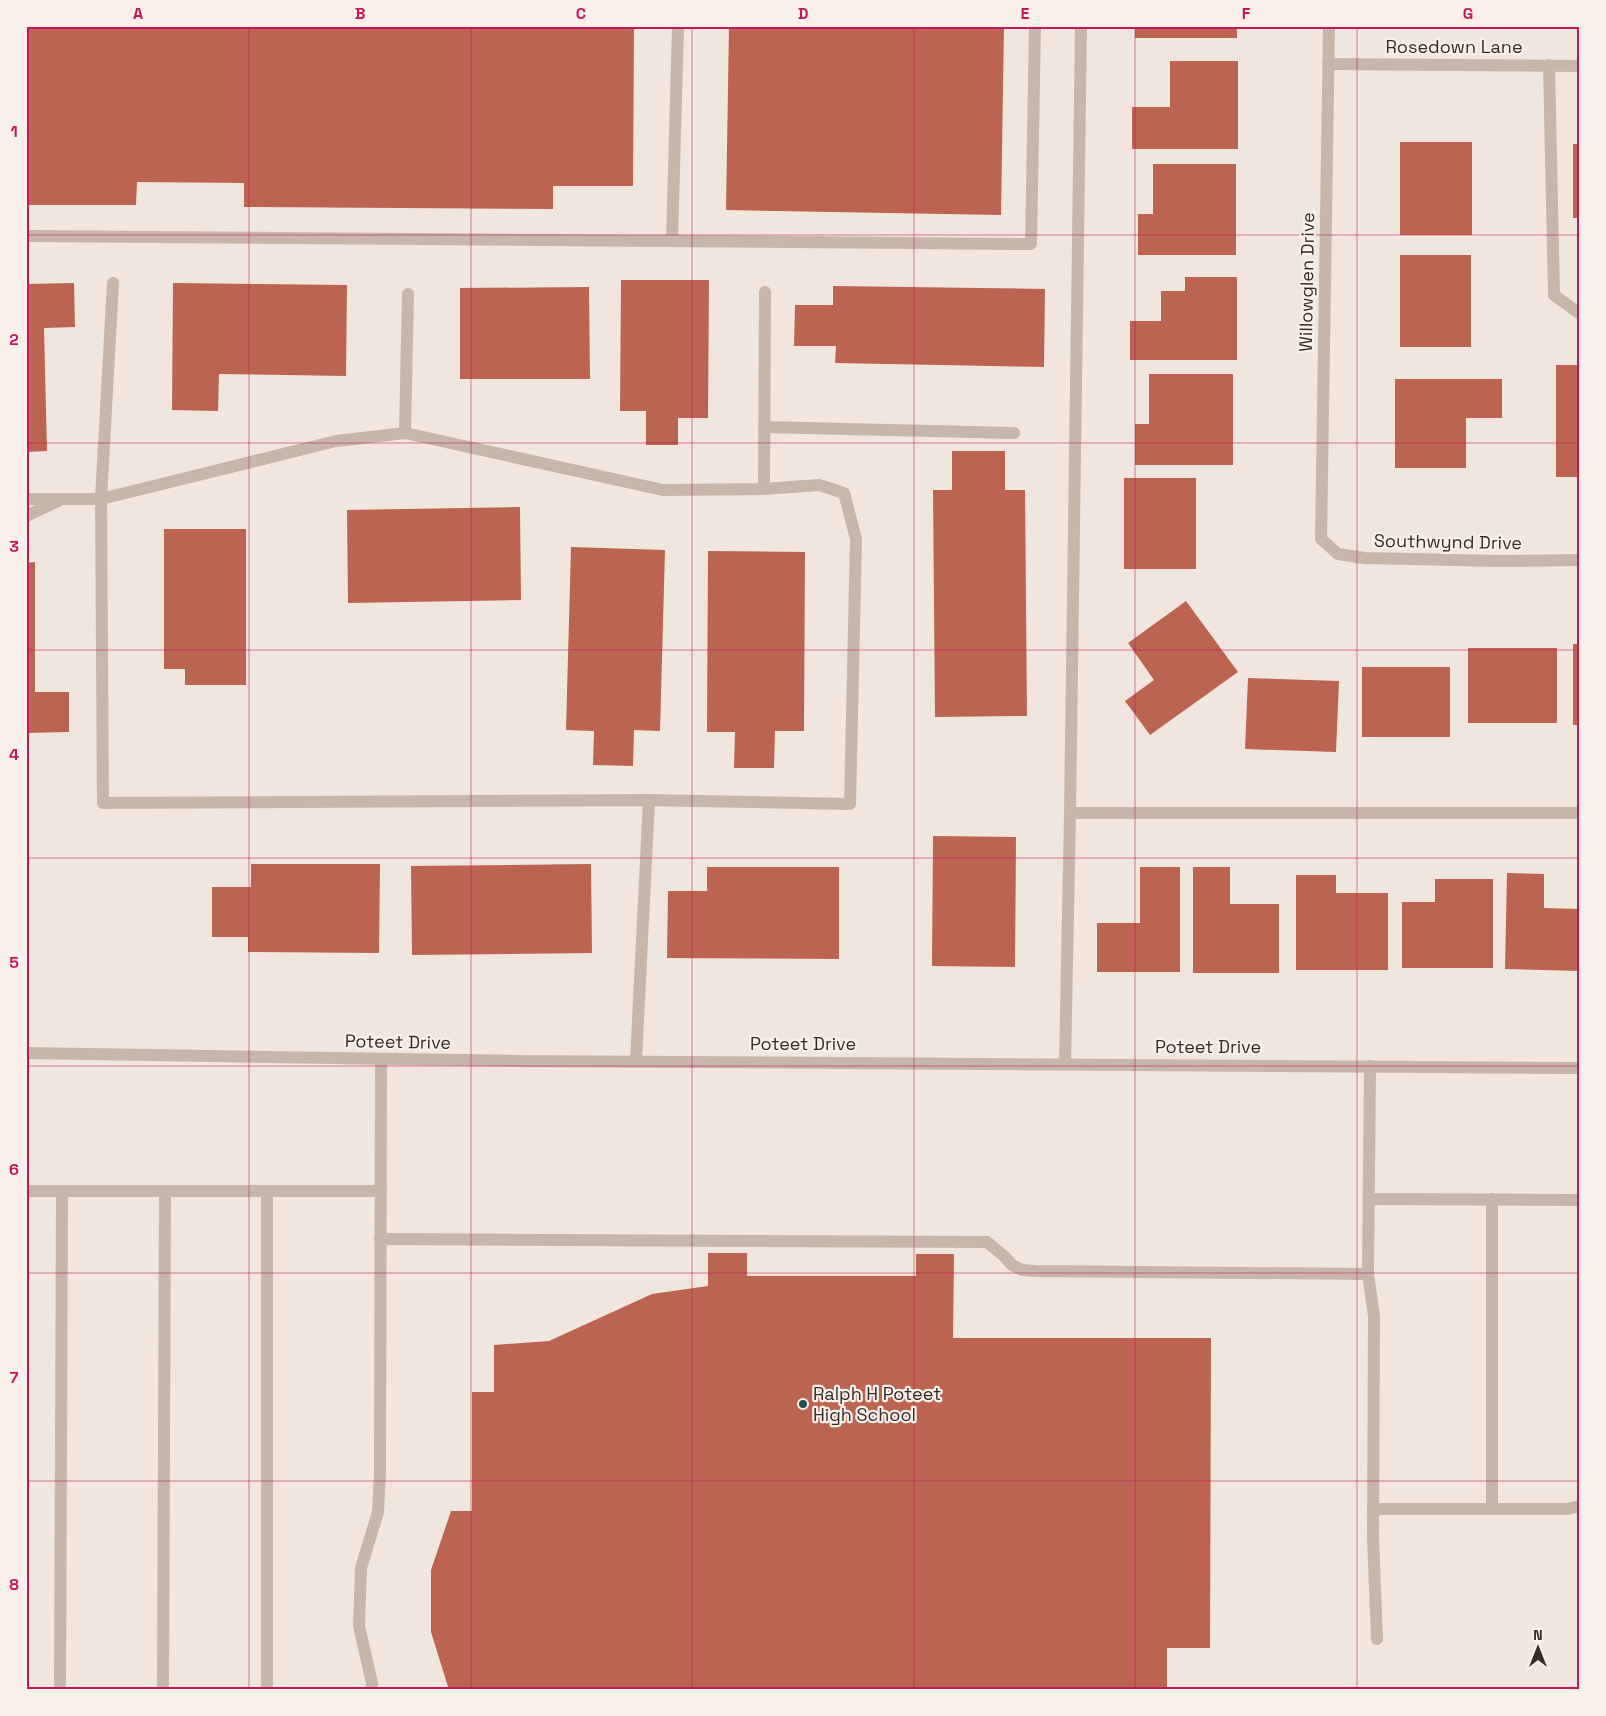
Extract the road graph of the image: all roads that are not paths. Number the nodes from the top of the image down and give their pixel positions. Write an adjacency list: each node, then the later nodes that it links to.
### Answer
1 (678, 26): 9 (street)
2 (1035, 26): 9 (street)
3 (1081, 26): 25 (street)
4 (1329, 26): 5 (street, Willowglen Drive)
5 (1328, 64): 6 (street, Rosedown Lane); 22 (street, Willowglen Drive)
6 (1549, 65): 7 (street, Rosedown Lane); 13 (street)
7 (1580, 66)
8 (26, 236): 9 (street)
9 (672, 241)
10 (113, 283): 20 (street)
11 (765, 292): 14 (street)
12 (408, 294): 15 (street)
13 (1580, 314)
14 (764, 426): 16 (street); 17 (street)
15 (406, 433): 17 (street); 20 (street)
16 (1014, 433)
17 (764, 489): 24 (street)
18 (26, 499): 19 (street)
19 (62, 499): 20 (street); 21 (street)
20 (101, 499): 24 (street)
21 (26, 516)
22 (1321, 539): 23 (street, Southwynd Drive)
23 (1580, 560)
24 (650, 800): 29 (street)
25 (1070, 812): 26 (street); 30 (street)
26 (1580, 812)
27 (26, 1053): 28 (street, Poteet Drive)
28 (381, 1059): 29 (street, Poteet Drive); 37 (street)
29 (636, 1061): 30 (street, Poteet Drive)
30 (1065, 1064): 31 (street, Poteet Drive)
31 (1370, 1066): 32 (street, Poteet Drive); 38 (street)
32 (1580, 1068)
33 (26, 1191): 34 (street)
34 (62, 1191): 35 (street); 47 (street)
35 (165, 1191): 36 (street); 48 (street)
36 (267, 1191): 37 (street); 49 (street)
37 (381, 1191): 41 (street)
38 (1369, 1199): 39 (street); 42 (street)
39 (1492, 1199): 40 (street); 45 (street)
40 (1580, 1200)
41 (380, 1239): 42 (street); 50 (street)
42 (1368, 1274): 44 (street)
43 (1580, 1506): 45 (street)
44 (1373, 1509): 45 (street); 46 (street)
45 (1492, 1509)
46 (1377, 1638)
47 (60, 1690)
48 (163, 1690)
49 (267, 1690)
50 (372, 1690)

